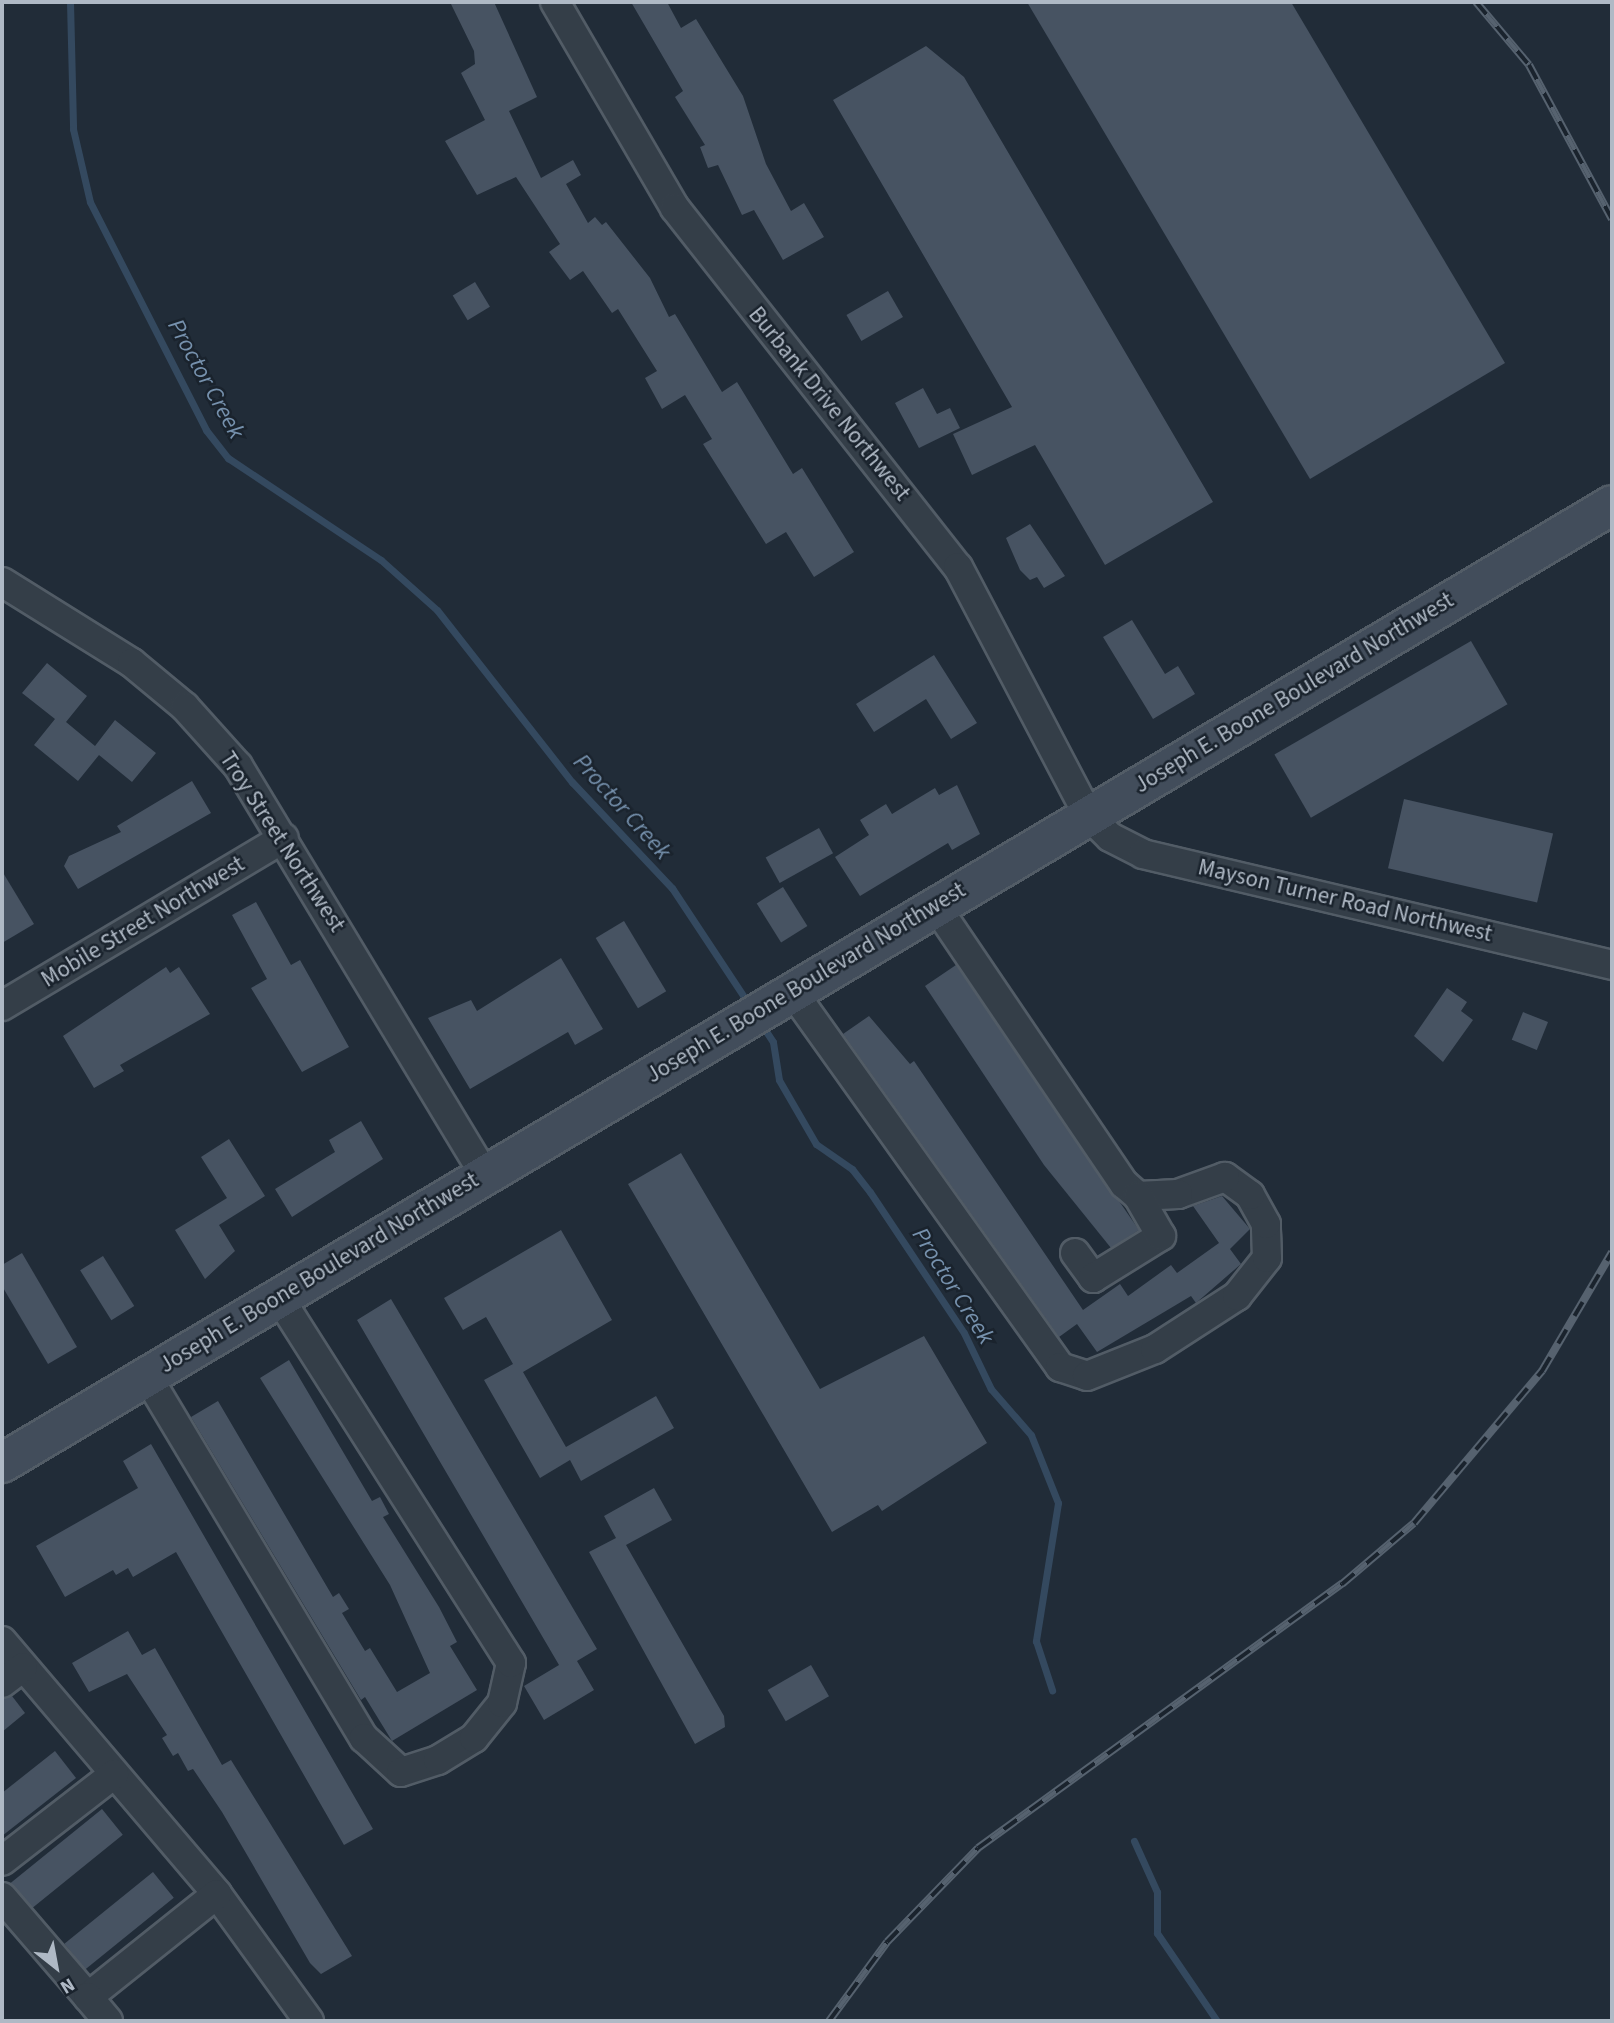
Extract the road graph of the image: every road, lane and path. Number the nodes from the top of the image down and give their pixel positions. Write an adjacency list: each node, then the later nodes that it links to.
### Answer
1 (555, 2): 4 (street, Burbank Drive Northwest)
2 (1612, 505): 4 (main road, Joseph E. Boone Boulevard Northwest)
3 (2, 582): 5 (street, Troy Street Northwest)
4 (1088, 816): 6 (main road, Joseph E. Boone Boulevard Northwest); 7 (street, Mayson Turner Road Northwest)
5 (284, 838): 9 (street, Mobile Street Northwest); 10 (street, Troy Street Northwest)
6 (936, 906): 8 (main road, Joseph E. Boone Boulevard Northwest); 11 (street)
7 (1612, 965)
8 (783, 997): 10 (main road, Joseph E. Boone Boulevard Northwest); 11 (street)
9 (2, 1006)
10 (484, 1174): 13 (main road, Joseph E. Boone Boulevard Northwest)
11 (1138, 1196): 12 (street)
12 (1075, 1253)
13 (279, 1297): 14 (main road, Joseph E. Boone Boulevard Northwest); 14 (street)
14 (147, 1376): 15 (main road, Joseph E. Boone Boulevard Northwest)
15 (2, 1462)
16 (2, 1641): 17 (street)
17 (12, 1675): 18 (street)
18 (114, 1774): 19 (street); 20 (street)
19 (2, 1861)
20 (217, 1894): 22 (street); 24 (street)
21 (2, 1897): 22 (street)
22 (88, 1997): 23 (street)
23 (108, 2021)
24 (309, 2021)

